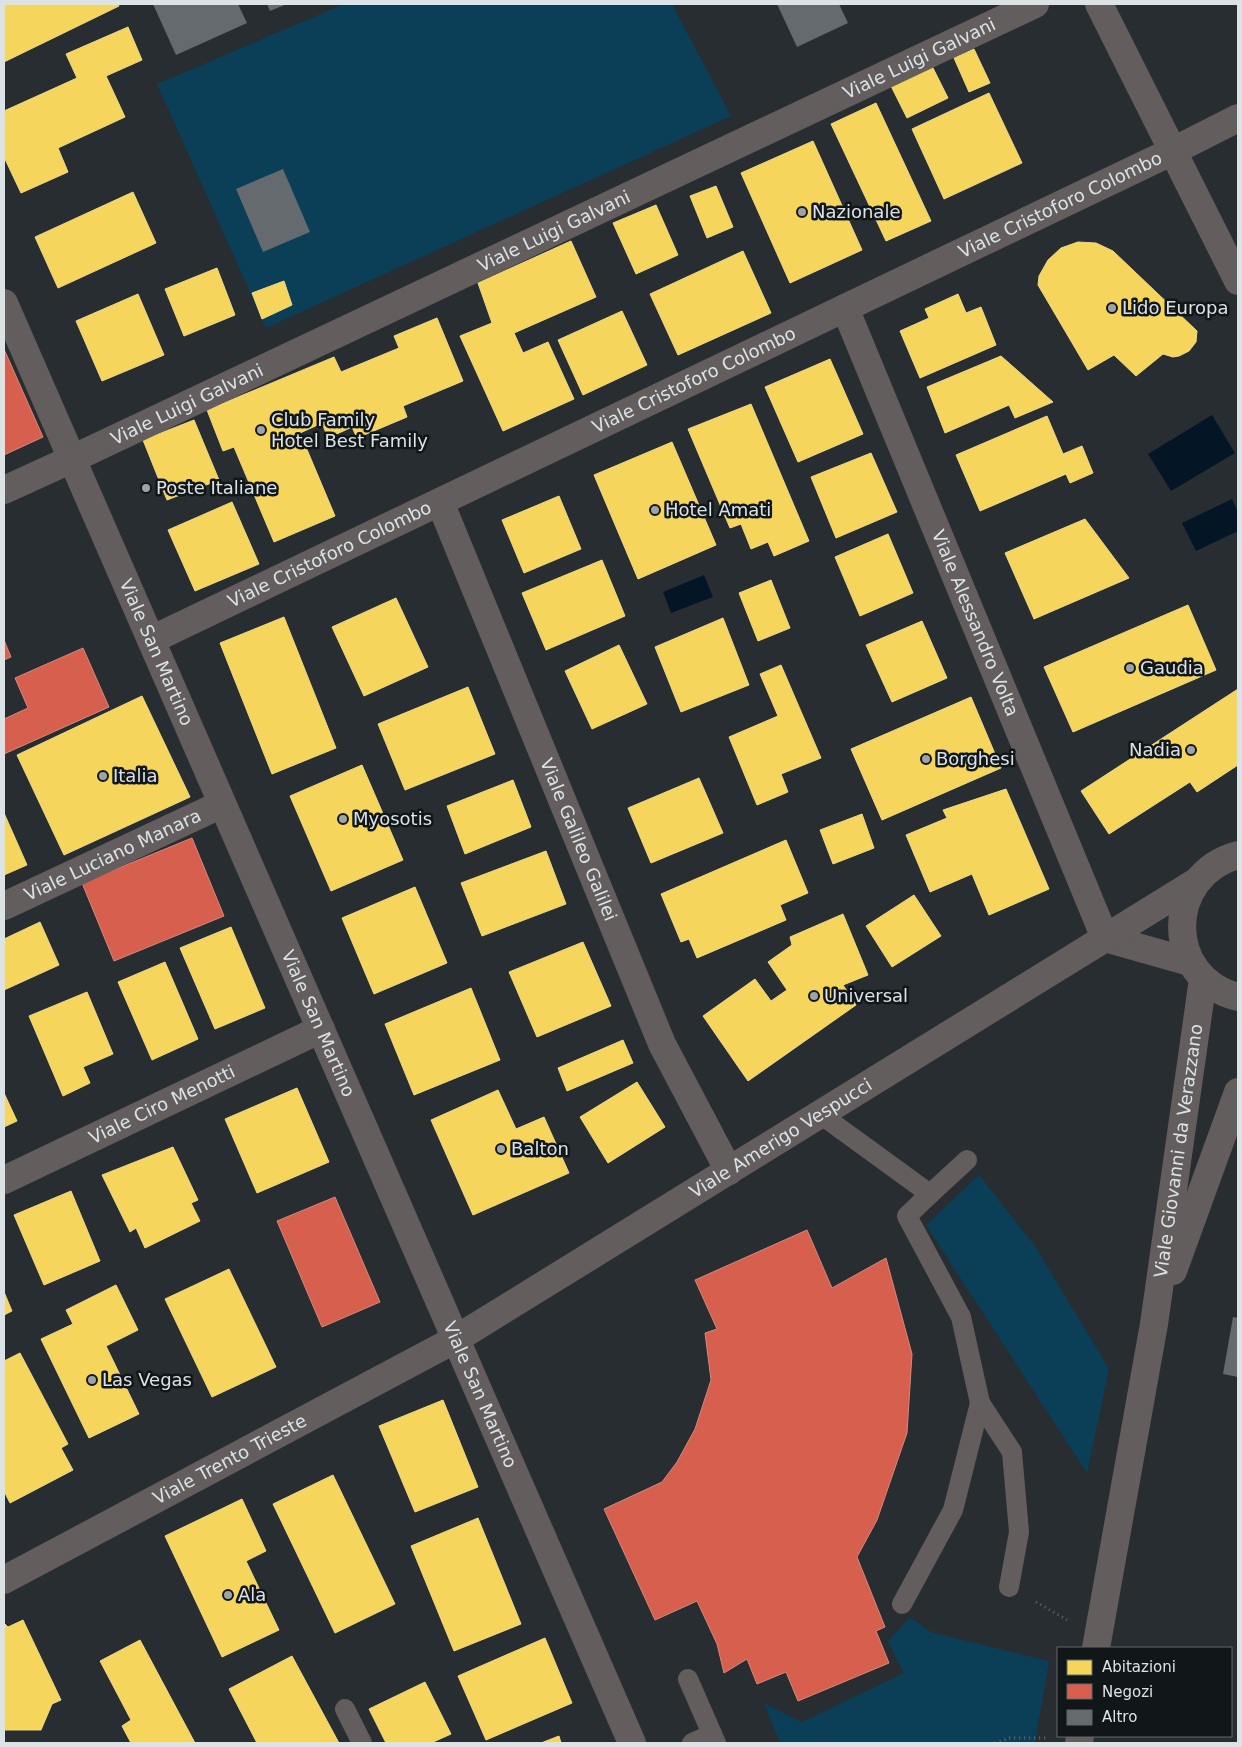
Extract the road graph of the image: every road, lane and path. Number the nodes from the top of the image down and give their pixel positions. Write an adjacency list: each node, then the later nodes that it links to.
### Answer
1 (1035, 4): 8 (street, Viale Luigi Galvani)
2 (1099, 4): 4 (street)
3 (1238, 118): 4 (street, Viale Cristoforo Colombo)
4 (1173, 151): 5 (street); 7 (street, Viale Cristoforo Colombo)
5 (1238, 281)
6 (4, 303): 8 (street, Viale San Martino)
7 (845, 308): 10 (street, Viale Cristoforo Colombo); 16 (street, Viale Alessandro Volta)
8 (72, 459): 9 (street, Viale Luigi Galvani); 11 (street, Viale San Martino)
9 (4, 490)
10 (440, 502): 11 (street, Viale Cristoforo Colombo); 23 (street, Viale Galileo Galilei)
11 (151, 640): 12 (street, Viale San Martino)
12 (222, 804): 15 (street, Viale Luciano Manara); 19 (street, Viale San Martino)
13 (1238, 855): 14 (street)
14 (1196, 882): 16 (street, Viale Amerigo Vespucci); 17 (street)
15 (4, 906)
16 (1105, 938): 17 (street); 21 (street, Viale Amerigo Vespucci)
17 (1197, 971): 18 (street); 26 (street, Viale Giovanni da Verazzano)
18 (1238, 996)
19 (321, 1030): 24 (street, Viale Ciro Menotti); 27 (street, Viale San Martino)
20 (1238, 1092): 26 (street, Viale Giovanni da Verazzano)
21 (820, 1114): 23 (street, Viale Amerigo Vespucci); 25 (lane)
22 (967, 1160): 25 (lane)
23 (729, 1171): 27 (street, Viale Amerigo Vespucci)
24 (4, 1180)
25 (930, 1194): 28 (lane)
26 (1154, 1324): 32 (street, Viale Giovanni da Verazzano)
27 (456, 1339): 29 (street, Viale Trento Trieste); 38 (street, Viale San Martino)
28 (980, 1403): 30 (lane); 31 (lane)
29 (4, 1580)
30 (1009, 1587): 32 (path)
31 (902, 1604)
32 (1097, 1643)
33 (688, 1678): 36 (lane)
34 (345, 1709): 37 (lane)
35 (1046, 1738): 40 (path)
36 (714, 1739): 39 (lane)
37 (362, 1743)
38 (632, 1743)
39 (692, 1743)
40 (995, 1743)

